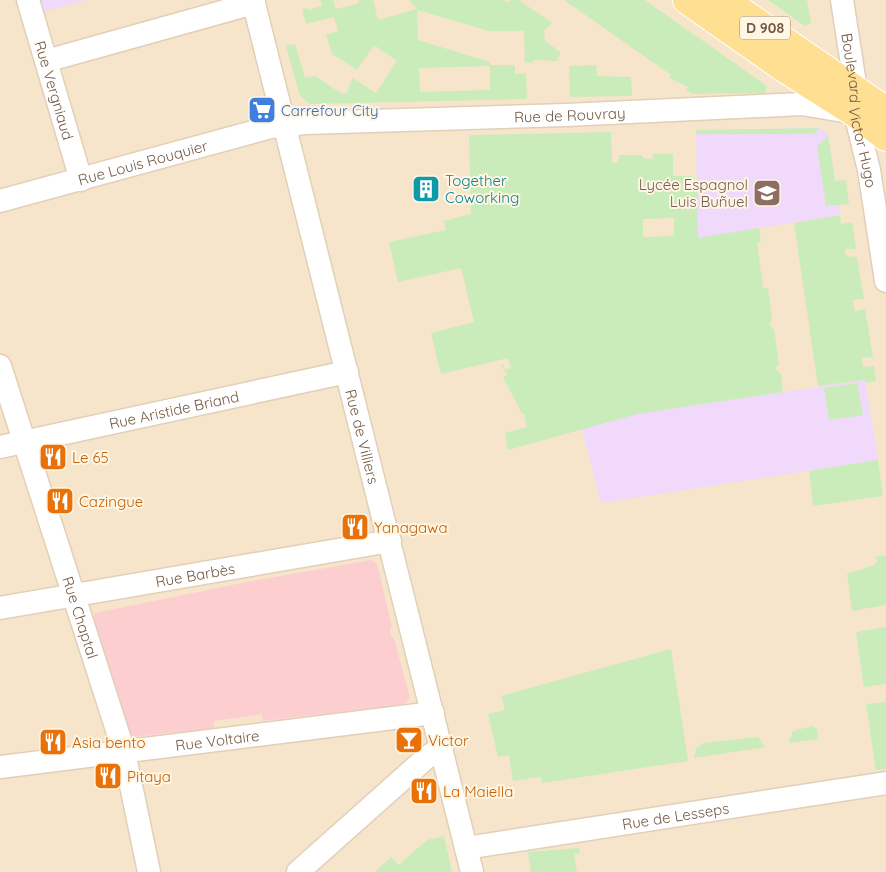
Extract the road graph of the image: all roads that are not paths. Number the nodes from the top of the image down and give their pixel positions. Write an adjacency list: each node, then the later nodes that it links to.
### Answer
1 (28, 0): 6 (street, Rue Vergniaud)
2 (687, 0): 7 (main road, D 908)
3 (724, 0): 7 (main road, D 908)
4 (842, 0): 7 (street, Boulevard Victor Hugo)
5 (254, 1): 6 (street); 9 (street, Rue de Villiers)
6 (46, 61): 11 (street, Rue Vergniaud)
7 (855, 101): 8 (main road, D 908); 9 (street, Rue de Rouvray); 10 (main road, D 908); 13 (street, Boulevard Victor Hugo)
8 (886, 111)
9 (285, 126): 11 (street, Rue Louis Rouquier); 15 (street, Rue de Villiers)
10 (886, 137)
11 (81, 180): 12 (street, Rue Louis Rouquier)
12 (0, 201)
13 (886, 282)
14 (0, 366): 16 (street, Rue Chaptal)
15 (347, 372): 16 (street, Rue Aristide Briand); 18 (street, Rue de Villiers)
16 (24, 441): 17 (street, Rue Aristide Briand); 19 (street, Rue Chaptal)
17 (0, 447)
18 (390, 541): 19 (street, Rue Barbès); 21 (street, Rue de Villiers)
19 (74, 595): 20 (street, Rue Barbès); 23 (street, Rue Chaptal)
20 (0, 608)
21 (433, 713): 22 (street, Rue de Villiers); 23 (street, Rue Voltaire)
22 (442, 747): 26 (street, Rue de Villiers); 28 (street)
23 (124, 752): 24 (street, Rue Voltaire); 27 (street, Rue Chaptal)
24 (0, 767)
25 (886, 783): 26 (street, Rue de Lesseps)
26 (466, 848): 29 (street, Rue de Villiers)
27 (149, 872)
28 (298, 872)
29 (472, 872)

